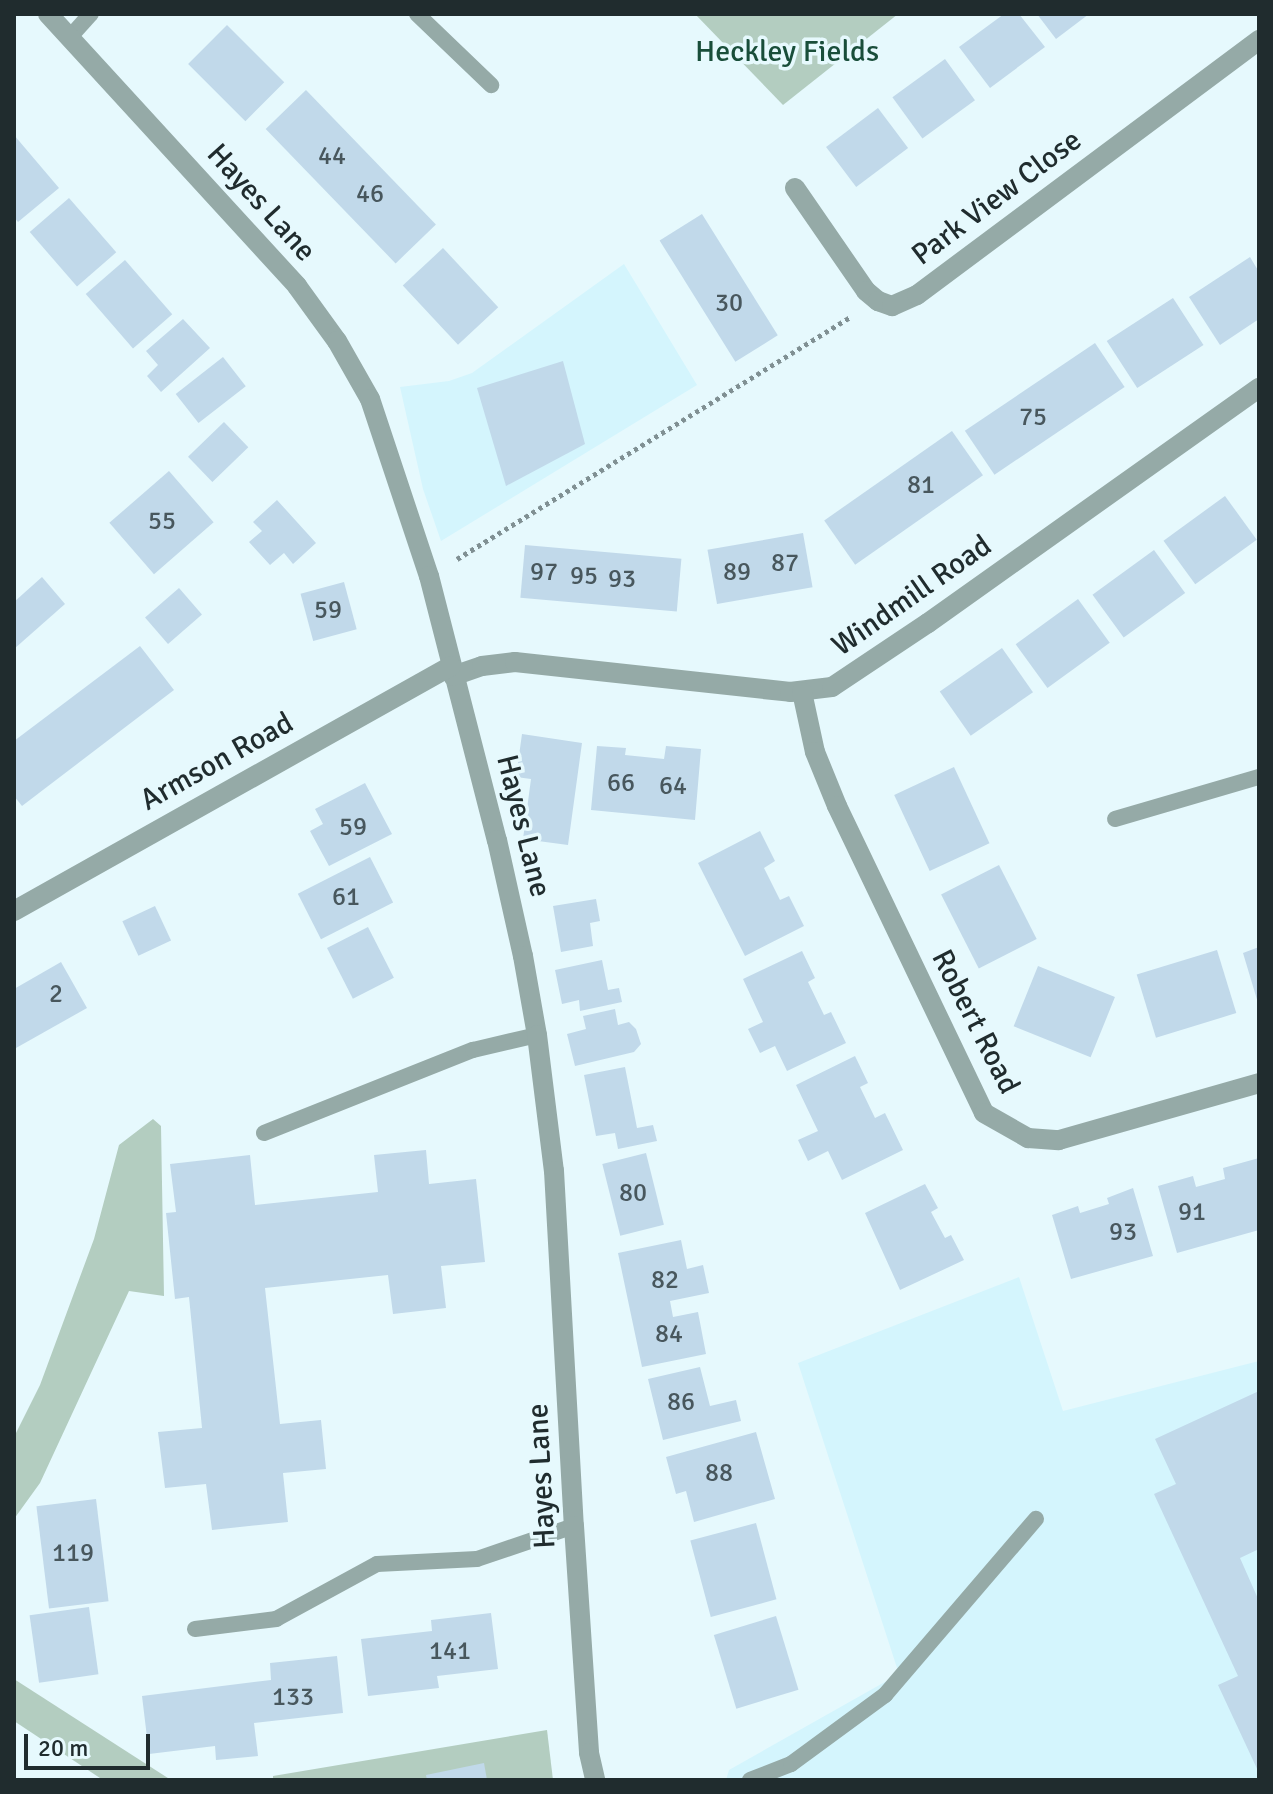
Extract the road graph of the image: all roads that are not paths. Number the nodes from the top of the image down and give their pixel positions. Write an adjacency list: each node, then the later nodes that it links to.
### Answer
1 (48, 14): 4 (street, Hayes Lane)
2 (91, 14): 4 (lane)
3 (417, 14): 6 (lane)
4 (70, 37): 9 (street, Hayes Lane)
5 (1259, 40): 7 (street, Park View Close)
6 (491, 85)
7 (795, 188)
8 (1259, 388): 10 (street, Windmill Road)
9 (452, 671): 10 (street, Windmill Road); 13 (street, Armson Road); 14 (street, Hayes Lane)
10 (802, 692): 15 (street, Robert Road)
11 (1259, 777): 12 (lane)
12 (1115, 819)
13 (14, 911)
14 (537, 1035): 16 (lane); 18 (street, Hayes Lane)
15 (1259, 1083)
16 (264, 1133)
17 (1036, 1519): 21 (lane)
18 (574, 1526): 19 (lane); 20 (street, Hayes Lane)
19 (195, 1629)
20 (595, 1780)
21 (750, 1780)

